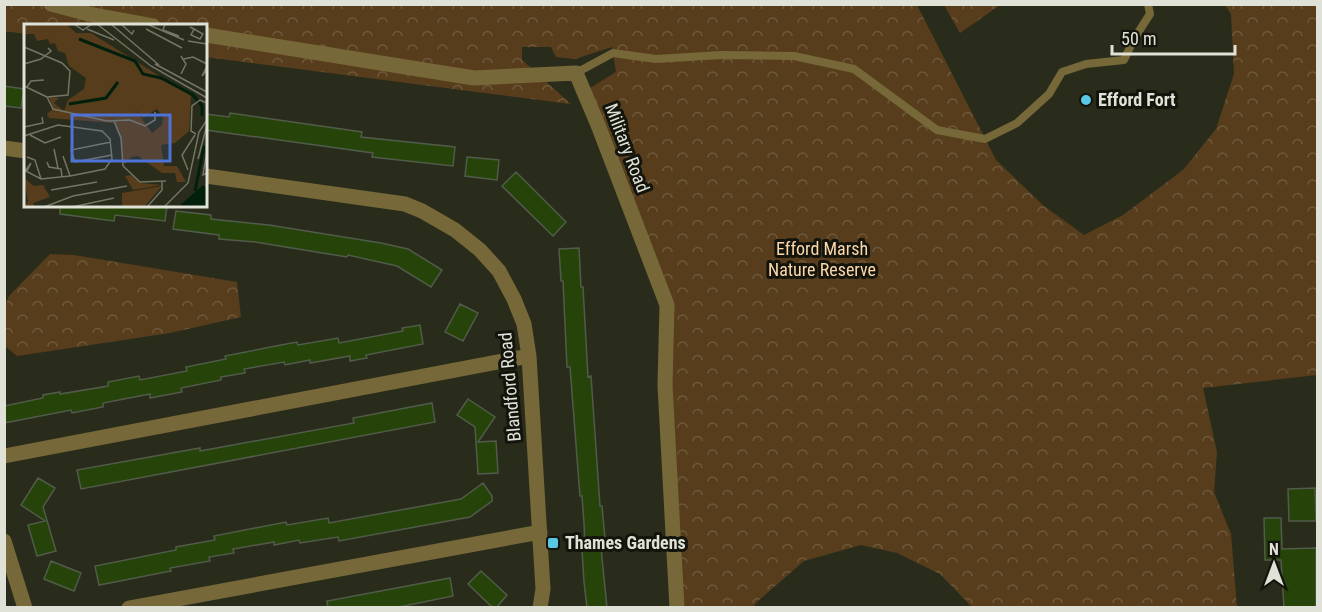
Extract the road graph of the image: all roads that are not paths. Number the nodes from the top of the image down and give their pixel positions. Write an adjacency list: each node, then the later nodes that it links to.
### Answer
1 (51, 4): 3 (street)
2 (1148, 4): 5 (lane)
3 (142, 24)
4 (207, 35): 5 (street)
5 (576, 73): 16 (street, Military Road)
6 (4, 148): 7 (street)
7 (24, 151)
8 (207, 176): 9 (street, Blandford Road)
9 (529, 356): 10 (street); 11 (street, Blandford Road)
10 (4, 456)
11 (540, 532): 14 (street); 15 (street, Blandford Road)
12 (4, 541): 13 (street)
13 (25, 608)
14 (129, 608)
15 (540, 608)
16 (677, 608)

